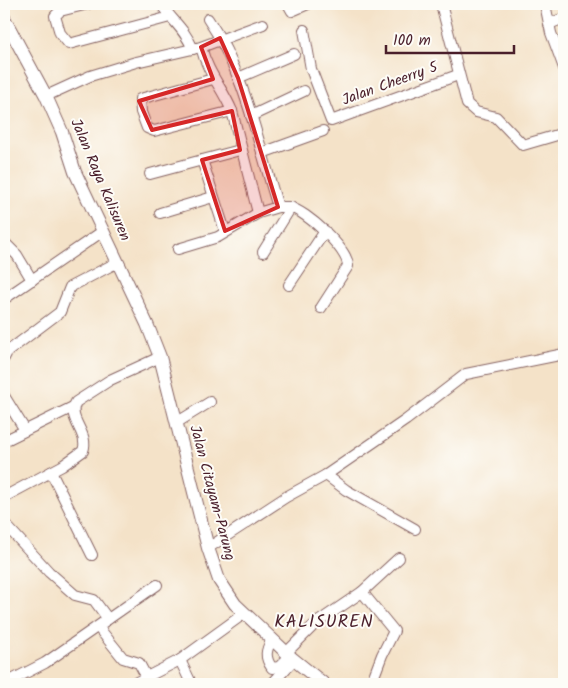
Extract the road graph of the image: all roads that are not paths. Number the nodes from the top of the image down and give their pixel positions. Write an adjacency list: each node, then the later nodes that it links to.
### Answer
1 (88, 4): 7 (street)
2 (161, 4): 7 (street)
3 (288, 4): 4 (street)
4 (308, 4)
5 (441, 4): 18 (street)
6 (545, 4): 12 (street)
7 (170, 17): 15 (street)
8 (4, 18): 22 (main road, Jalan Raya Kalisuren)
9 (564, 18): 12 (street)
10 (208, 19): 14 (street)
11 (263, 24): 14 (street)
12 (549, 24): 17 (street)
13 (304, 30): 18 (street, Jalan Cheerry 5)
14 (220, 38): 15 (street); 19 (street)
15 (197, 48): 20 (street); 22 (street)
16 (294, 54): 19 (street)
17 (564, 68)
18 (458, 75): 26 (street)
19 (238, 78): 24 (street)
20 (213, 79): 23 (street); 23 (street)
21 (304, 91): 24 (street)
22 (46, 96): 36 (main road, Jalan Raya Kalisuren)
23 (232, 111): 27 (street)
24 (251, 116): 28 (street)
25 (323, 131): 28 (street)
26 (564, 133)
27 (240, 150): 29 (street); 35 (street)
28 (262, 153): 32 (street)
29 (202, 160): 30 (street); 31 (street)
30 (150, 174)
31 (213, 197): 34 (street); 37 (street)
32 (278, 207): 33 (street); 35 (street)
33 (290, 207): 38 (street); 41 (street)
34 (160, 213)
35 (258, 213): 37 (street)
36 (103, 231): 42 (main road, Jalan Raya Kalisuren); 43 (street)
37 (225, 231): 40 (street)
38 (325, 232): 44 (street); 46 (street)
39 (4, 242): 43 (street)
40 (178, 249)
41 (262, 252)
42 (118, 262): 47 (street); 49 (main road, Jalan Raya Kalisuren)
43 (32, 280): 45 (street)
44 (289, 285)
45 (4, 300)
46 (321, 308)
47 (5, 352)
48 (564, 354): 57 (street)
49 (160, 357): 52 (street); 53 (main road, Jalan Citayam-Parung)
50 (4, 396): 54 (street)
51 (210, 402): 53 (street)
52 (73, 407): 54 (street); 56 (street)
53 (176, 423): 61 (main road, Jalan Citayam-Parung)
54 (25, 430): 55 (street)
55 (4, 441)
56 (51, 472): 58 (street); 62 (street)
57 (326, 475): 60 (street); 61 (street)
58 (4, 496)
59 (4, 523): 67 (street)
60 (415, 529)
61 (208, 548): 66 (main road, Jalan Citayam-Parung)
62 (92, 555)
63 (399, 558): 65 (street)
64 (157, 585): 67 (street)
65 (362, 592): 70 (street); 77 (street)
66 (245, 613): 69 (main road, Jalan Citayam-Parung); 71 (street)
67 (108, 619): 68 (street)
68 (98, 627): 73 (street); 74 (street)
69 (272, 639): 70 (main road, Jalan Citayam-Parung); 70 (street)
70 (290, 656): 75 (street); 76 (main road, Jalan Citayam-Parung)
71 (180, 660): 72 (street); 73 (street)
72 (190, 681)
73 (140, 682)
74 (4, 684)
75 (272, 684)
76 (324, 684)
77 (371, 684)

